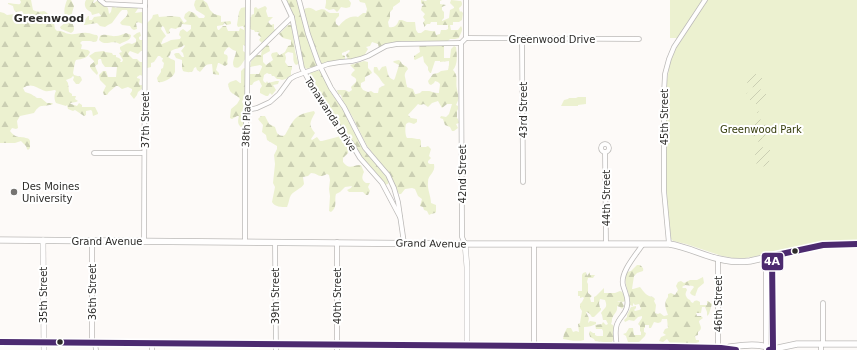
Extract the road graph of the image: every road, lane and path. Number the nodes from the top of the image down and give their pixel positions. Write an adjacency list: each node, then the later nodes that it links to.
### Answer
1 (100, 0): 8 (street)
2 (145, 0): 8 (street, 37th Street)
3 (248, 0): 14 (street, 38th Place)
4 (284, 0): 9 (street, Tonawanda Drive)
5 (299, 0): 15 (street, Tonawanda Drive)
6 (466, 0): 10 (street)
7 (705, 0): 35 (street, 45th Street)
8 (145, 6): 20 (street, 37th Street)
9 (292, 17): 14 (street); 16 (street, Tonawanda Drive)
10 (466, 38): 11 (street, Greenwood Drive); 13 (street)
11 (522, 38): 12 (street, Greenwood Drive); 21 (street, 43rd Street)
12 (639, 39)
13 (462, 43): 15 (street); 31 (street, 42nd Street)
14 (248, 60): 17 (street, 38th Place)
15 (321, 67): 16 (street); 22 (street, Tonawanda Drive)
16 (304, 72): 17 (street); 22 (street, Tonawanda Drive)
17 (247, 110): 27 (street, 38th Place)
18 (605, 152): 33 (street, 44th Street)
19 (94, 153): 20 (street)
20 (144, 153): 26 (street, 37th Street)
21 (523, 182)
22 (400, 217): 30 (street, Tonawanda Drive)
23 (0, 240): 24 (main road, Grand Avenue)
24 (43, 240): 25 (main road, Grand Avenue); 42 (street, 35th Street)
25 (92, 240): 26 (main road, Grand Avenue); 43 (street, 36th Street)
26 (144, 241): 27 (main road, Grand Avenue)
27 (245, 242): 28 (main road, Grand Avenue)
28 (275, 242): 29 (main road, Grand Avenue); 49 (street, 39th Street)
29 (337, 242): 30 (main road, Grand Avenue); 51 (street, 40th Street)
30 (404, 243): 31 (main road, Grand Avenue)
31 (465, 244): 32 (main road, Grand Avenue); 53 (street, 42nd Street)
32 (534, 244): 33 (main road, Grand Avenue); 45 (street)
33 (606, 244): 34 (main road, Grand Avenue)
34 (643, 244): 35 (main road, Grand Avenue); 50 (street)
35 (669, 244): 39 (main road, Grand Avenue)
36 (857, 244): 37 (main road, Grand Avenue)
37 (772, 256): 38 (main road, Grand Avenue); 57 (street)
38 (766, 257): 39 (main road, Grand Avenue); 57 (street)
39 (718, 259): 56 (street, 46th Street)
40 (823, 303): 46 (street)
41 (0, 342): 42 (main road)
42 (44, 343): 43 (main road); 58 (street, 35th Street)
43 (94, 343): 47 (main road); 59 (street, 36th Street)
44 (857, 344): 46 (main road)
45 (534, 346): 50 (main road); 53 (main road)
46 (822, 346): 57 (main road)
47 (152, 347): 48 (main road)
48 (213, 347): 49 (main road)
49 (276, 347): 51 (main road)
50 (617, 347): 54 (main road)
51 (337, 348): 52 (main road)
52 (400, 348): 53 (main road)
53 (467, 348)
54 (627, 348): 55 (main road)
55 (671, 348): 56 (main road)
56 (719, 349): 57 (main road); 60 (main road)
57 (769, 349)
58 (44, 350)
59 (96, 350)
60 (736, 350)

